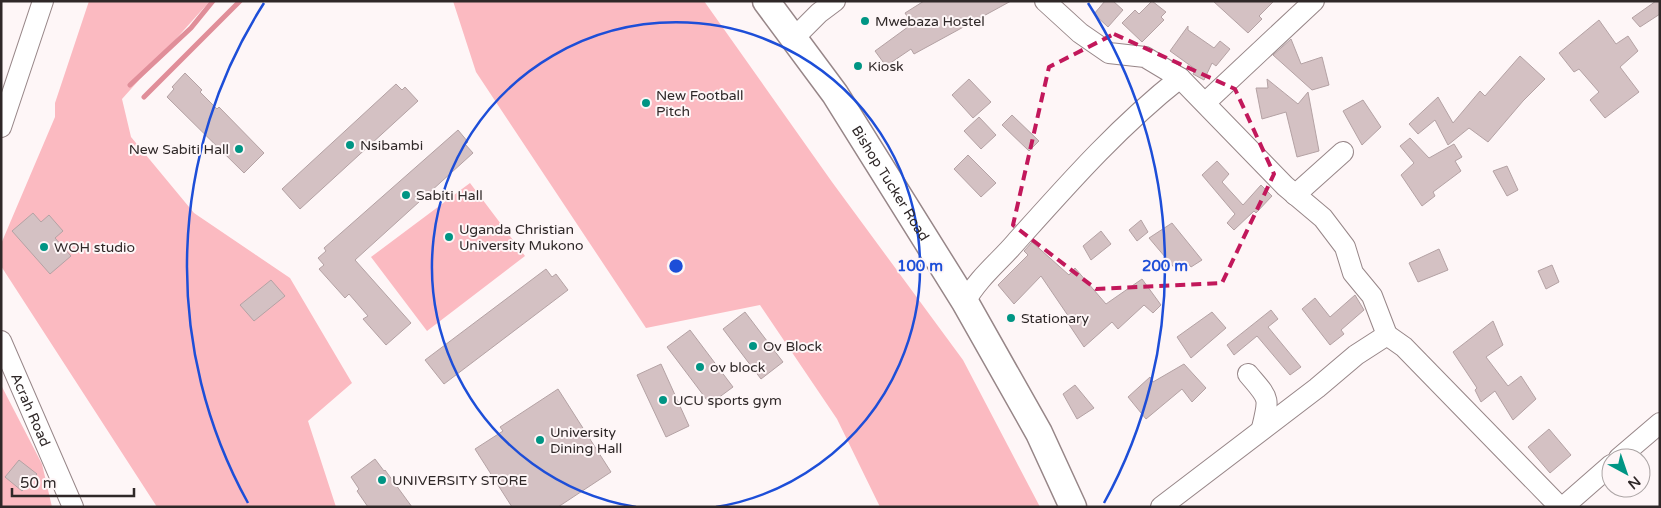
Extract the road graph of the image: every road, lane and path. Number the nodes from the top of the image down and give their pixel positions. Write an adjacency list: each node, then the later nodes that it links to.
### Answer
1 (43, 1): 9 (street)
2 (766, 1): 6 (main road, Bishop Tucker Road)
3 (835, 1): 6 (street)
4 (1045, 1): 7 (street)
5 (1314, 1): 8 (street)
6 (794, 38): 12 (main road, Bishop Tucker Road)
7 (1180, 78): 8 (street); 12 (street)
8 (1205, 103): 11 (street)
9 (1, 127)
10 (1343, 152): 11 (street)
11 (1295, 195): 13 (street)
12 (964, 302): 21 (main road, Bishop Tucker Road)
13 (1387, 335): 17 (street); 23 (street)
14 (1, 341): 20 (street, Acrah Road)
15 (1248, 374): 17 (street)
16 (1660, 423): 18 (street)
17 (1262, 428): 22 (street)
18 (1631, 448)
19 (1601, 474): 23 (street)
20 (73, 507)
21 (1073, 507)
22 (1161, 507)
23 (1562, 507)

